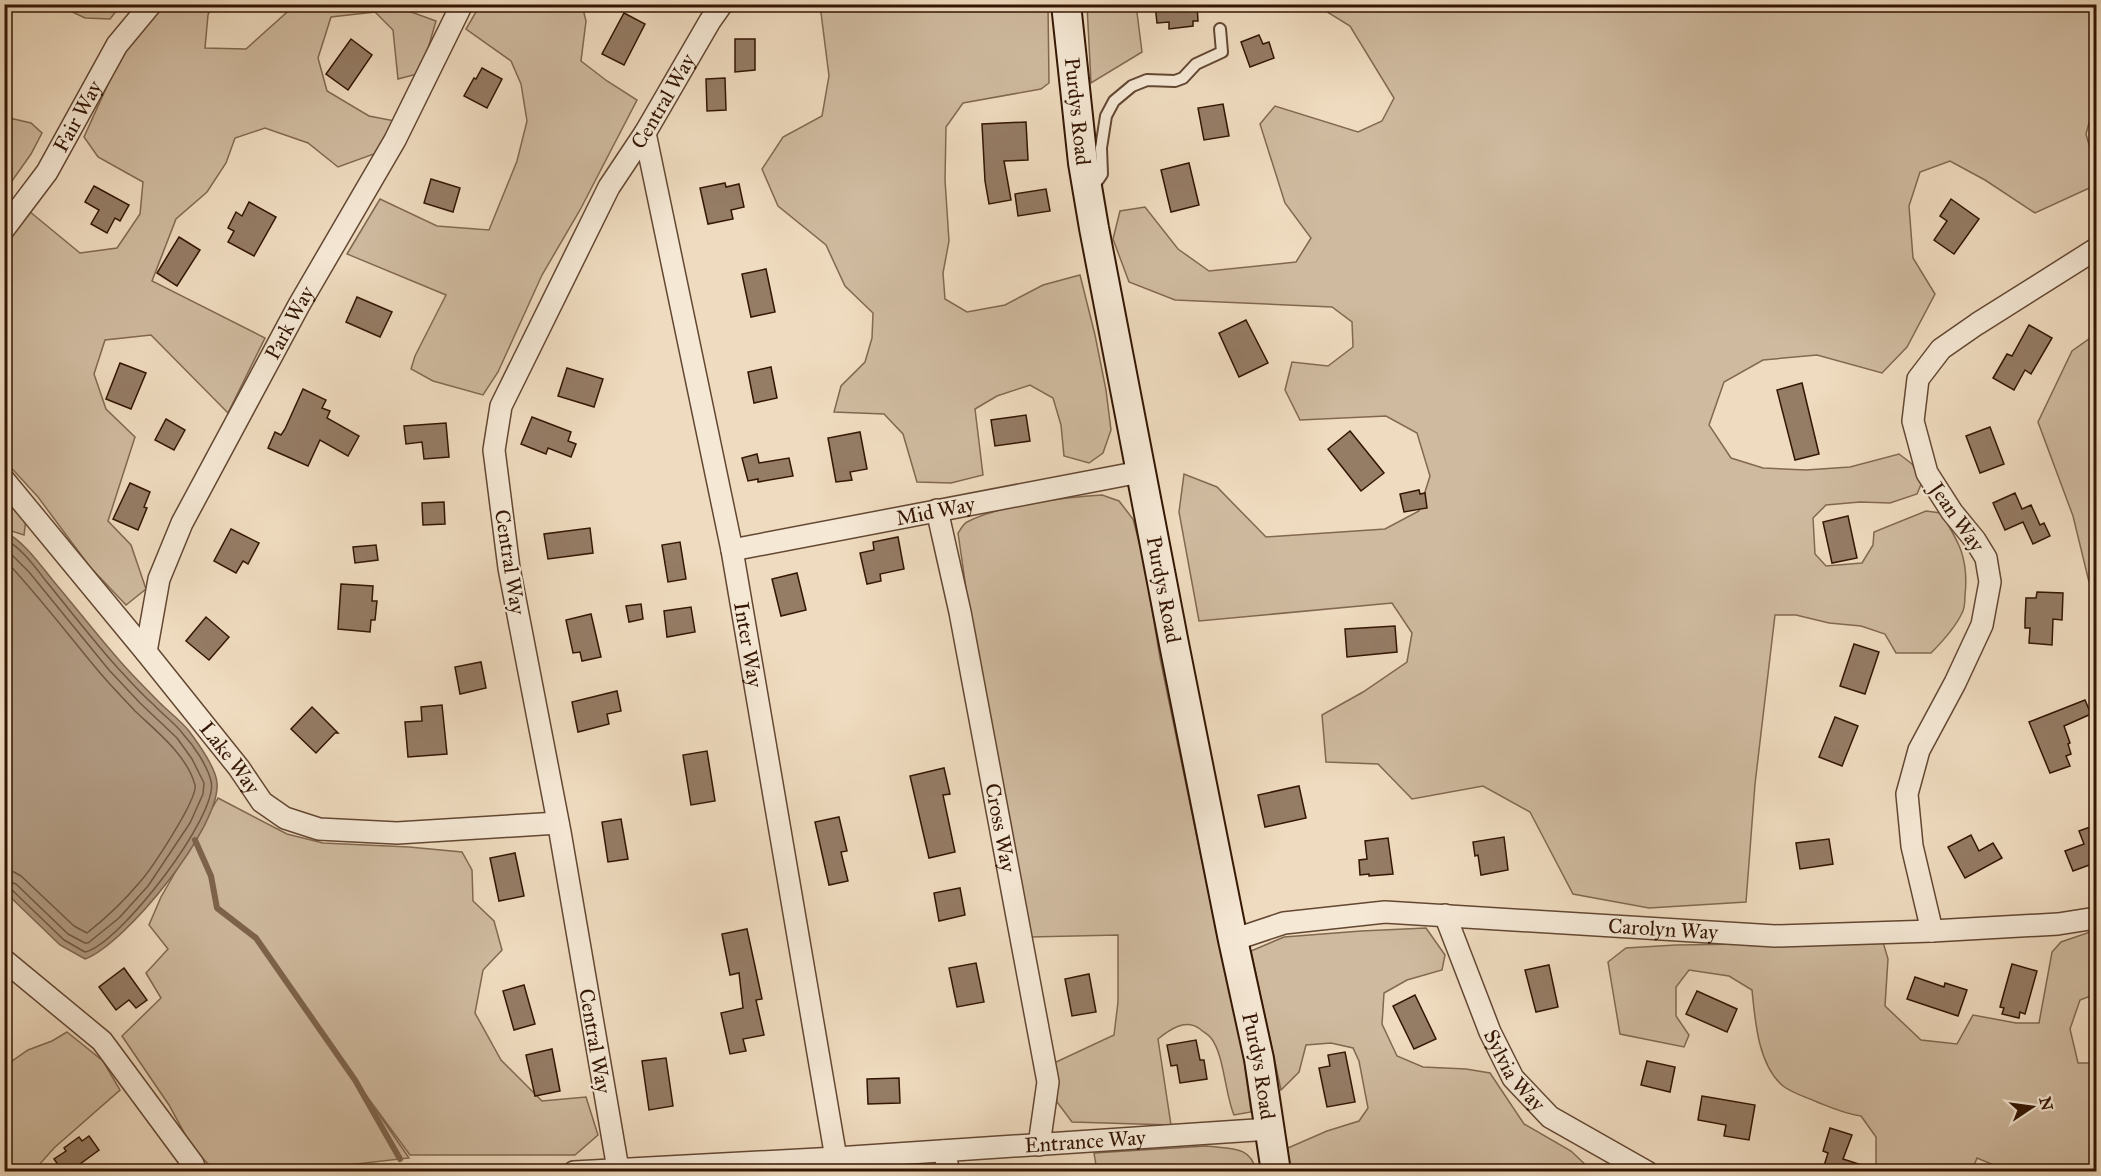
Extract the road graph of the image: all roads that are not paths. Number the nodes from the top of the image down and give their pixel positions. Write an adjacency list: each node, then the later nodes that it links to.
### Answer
1 (151, 4): 8 (street, Fair Way)
2 (462, 4): 14 (street, Park Way)
3 (722, 4): 6 (street, Central Way)
4 (1066, 4): 7 (main road, Purdys Road)
5 (1220, 29): 7 (lane)
6 (645, 133): 13 (street, Inter Way); 15 (street, Central Way)
7 (1086, 182): 10 (main road, Purdys Road)
8 (4, 229)
9 (2097, 249): 18 (street, Jean Way)
10 (1140, 471): 12 (street, Mid Way); 19 (main road, Purdys Road)
11 (4, 480): 14 (street, Lake Way)
12 (937, 510): 13 (street, Mid Way); 22 (street, Cross Way)
13 (732, 550): 24 (street, Inter Way)
14 (147, 652): 15 (street, Lake Way)
15 (558, 823): 25 (street, Central Way)
16 (1445, 915): 18 (street, Carolyn Way); 19 (street, Carolyn Way); 30 (street, Sylvia Way)
17 (2097, 918): 18 (street, Carolyn Way)
18 (1932, 931)
19 (1233, 940): 21 (main road, Purdys Road)
20 (4, 960): 26 (street)
21 (1270, 1129): 22 (street, Entrance Way); 29 (main road, Purdys Road)
22 (1039, 1145): 23 (street, Entrance Way)
23 (944, 1151): 24 (street, Entrance Way); 28 (street)
24 (836, 1158): 25 (street, Entrance Way)
25 (618, 1169): 27 (street, Entrance Way)
26 (196, 1172)
27 (574, 1172)
28 (949, 1172)
29 (1276, 1172)
30 (1647, 1172)

